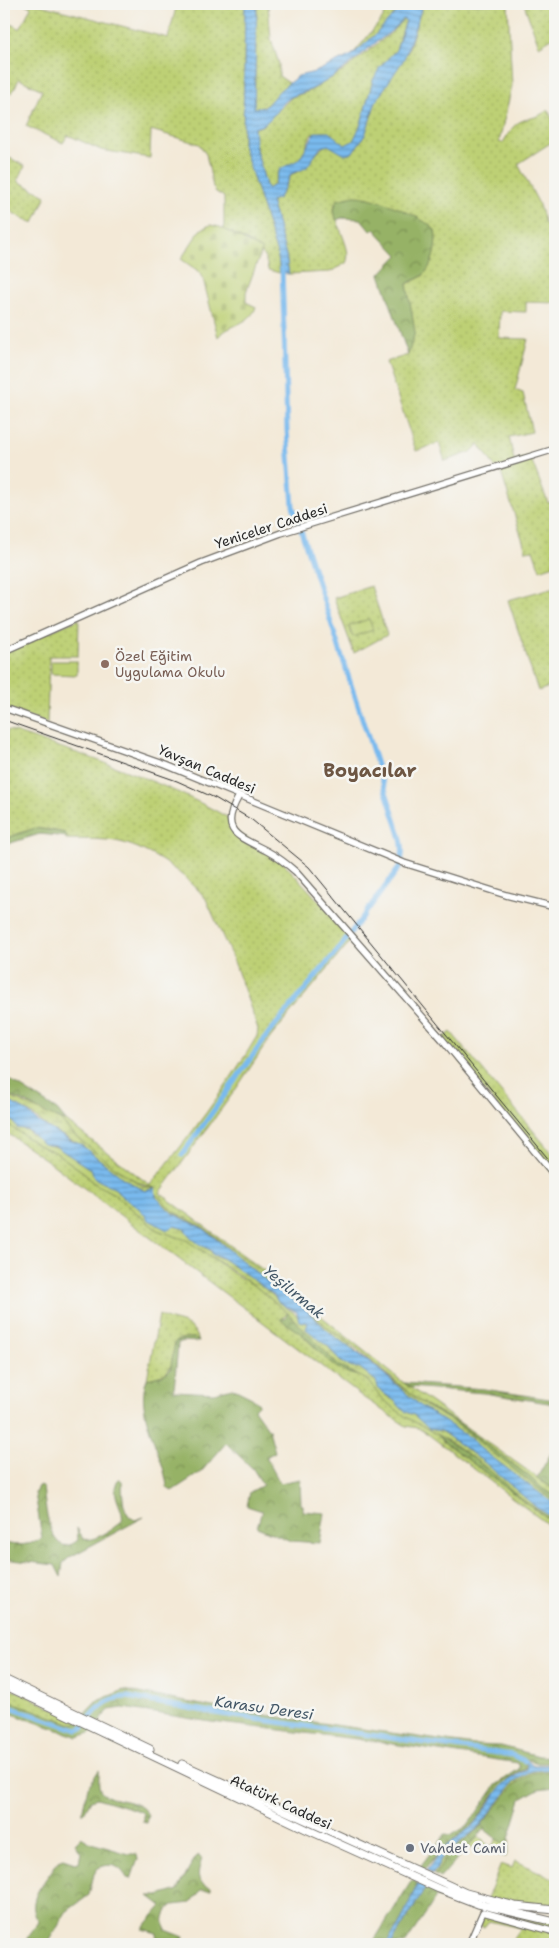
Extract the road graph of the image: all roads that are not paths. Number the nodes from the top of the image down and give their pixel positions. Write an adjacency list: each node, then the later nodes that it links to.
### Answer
1 (555, 449): 2 (street, Yeniceler Caddesi)
2 (4, 651)
3 (4, 708): 4 (street, Yavşan Caddesi)
4 (239, 796): 5 (street, Yavşan Caddesi); 6 (street)
5 (555, 908)
6 (555, 1176)
7 (4, 1679): 9 (highway, Atatürk Caddesi)
8 (4, 1685): 9 (highway, Atatürk Caddesi)
9 (81, 1718): 10 (highway, Atatürk Caddesi)
10 (434, 1883): 11 (highway, Atatürk Caddesi); 12 (highway, Atatürk Caddesi)
11 (555, 1910)
12 (555, 1922)
13 (555, 1932): 14 (street)
14 (469, 1944)

